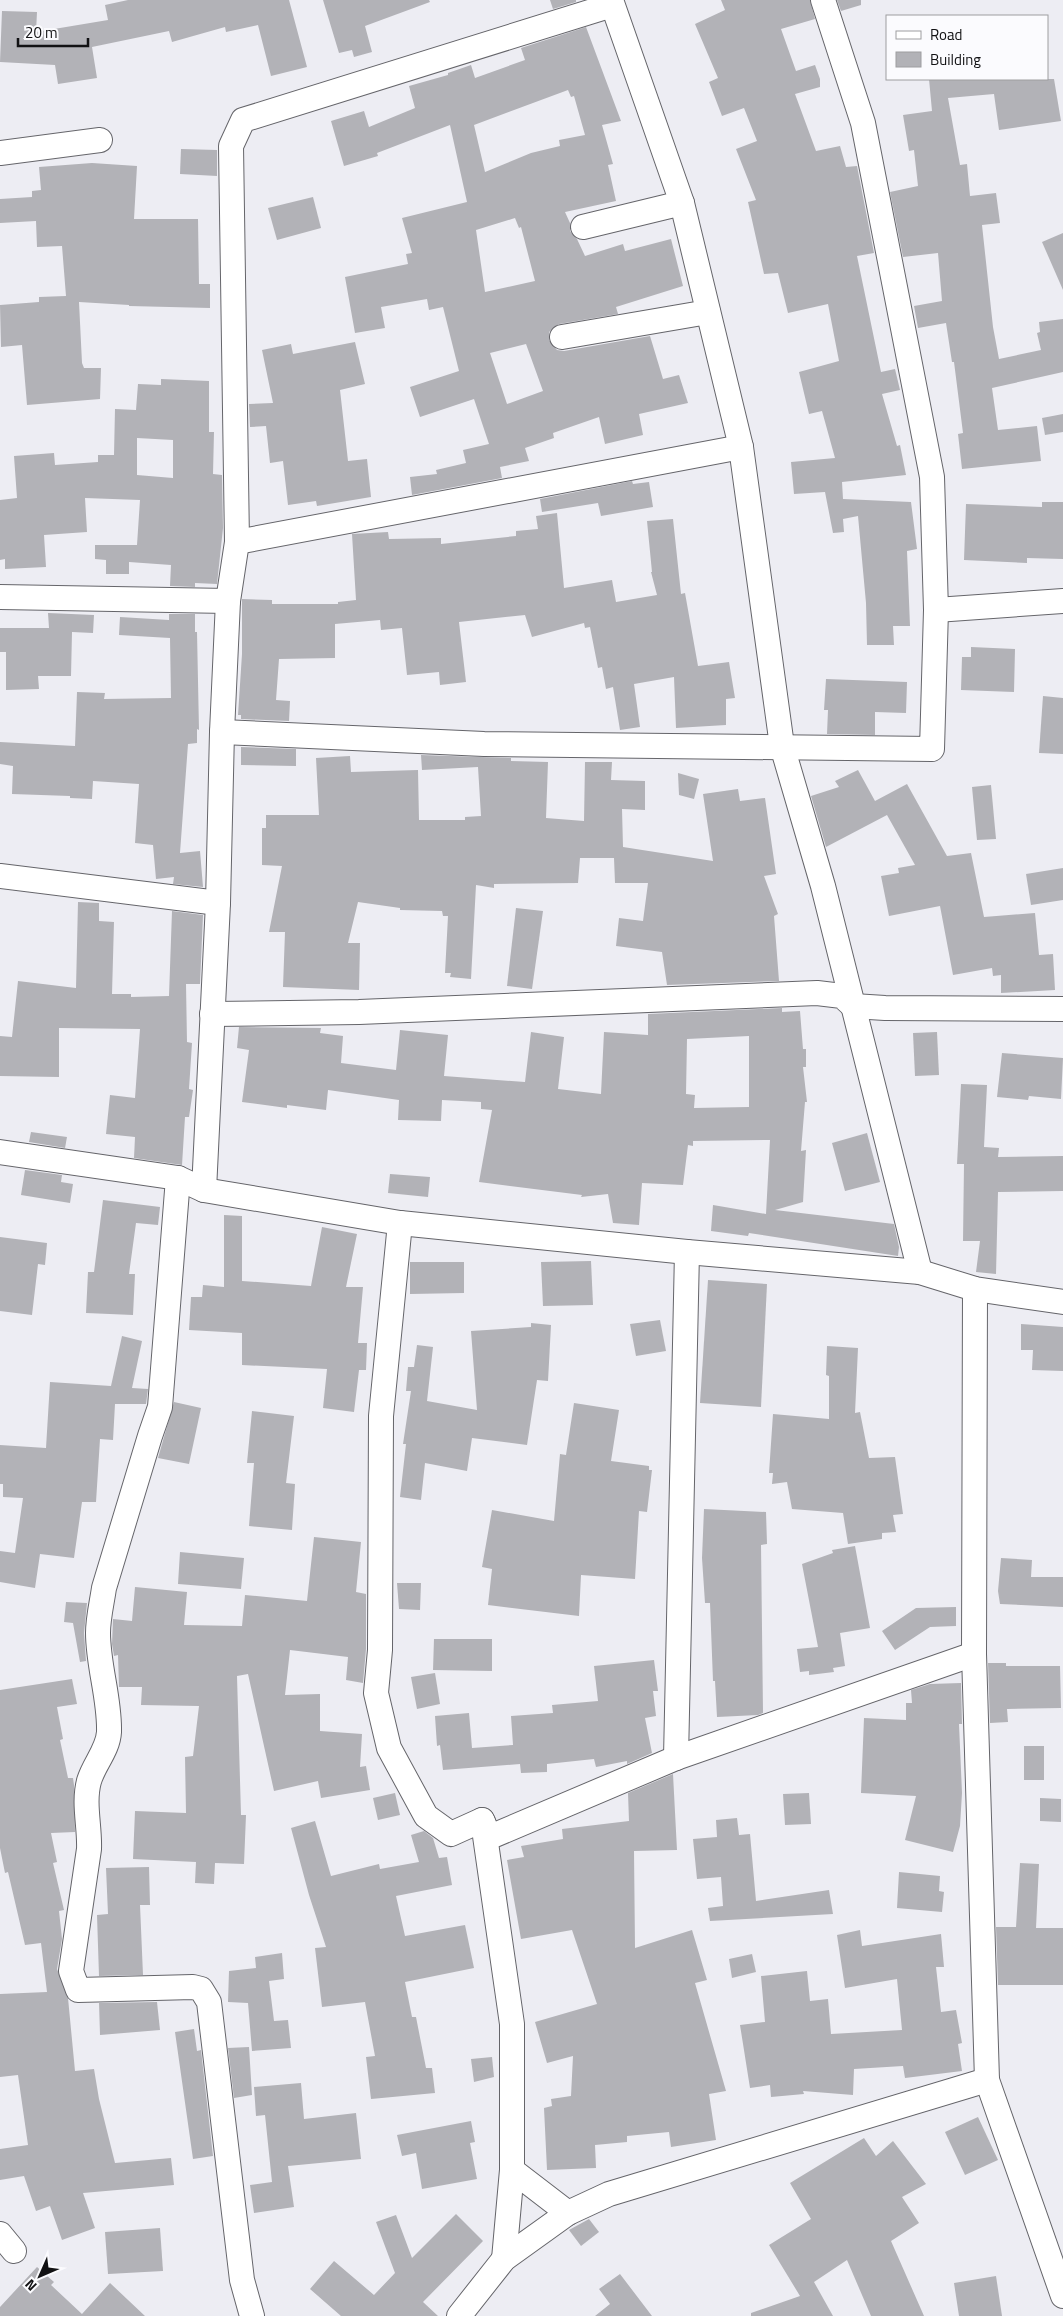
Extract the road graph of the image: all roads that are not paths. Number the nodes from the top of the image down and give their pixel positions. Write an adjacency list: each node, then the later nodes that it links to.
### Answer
1 (823, 0): 14 (street)
2 (612, 3): 5 (street); 10 (street)
3 (100, 140): 4 (street)
4 (0, 153)
5 (682, 203): 6 (street); 7 (street)
6 (583, 227)
7 (708, 312): 8 (street); 9 (street)
8 (562, 337)
9 (741, 447): 10 (street); 16 (street)
10 (237, 542): 12 (street)
11 (0, 597): 12 (street)
12 (228, 601): 15 (street)
13 (1063, 602): 14 (street)
14 (936, 610): 16 (street)
15 (222, 732): 16 (street); 18 (street)
16 (782, 746): 19 (street)
17 (0, 876): 18 (street)
18 (218, 903): 21 (street)
19 (852, 1006): 20 (street); 21 (street); 27 (street)
20 (1063, 1009)
21 (212, 1014): 24 (street)
22 (0, 1152): 23 (street)
23 (178, 1178): 24 (street); 38 (street)
24 (204, 1190): 25 (street)
25 (400, 1223): 26 (street); 32 (street)
26 (687, 1252): 27 (street); 31 (street)
27 (920, 1272): 28 (street)
28 (974, 1289): 29 (street); 30 (street)
29 (1063, 1302)
30 (974, 1654): 31 (street); 33 (street)
31 (676, 1758): 32 (street)
32 (482, 1820): 34 (street)
33 (987, 2080): 35 (street); 37 (street)
34 (512, 2170): 35 (street); 36 (street)
35 (568, 2213): 36 (street)
36 (504, 2259): 39 (street)
37 (1063, 2296)
38 (252, 2316)
39 (459, 2316)

